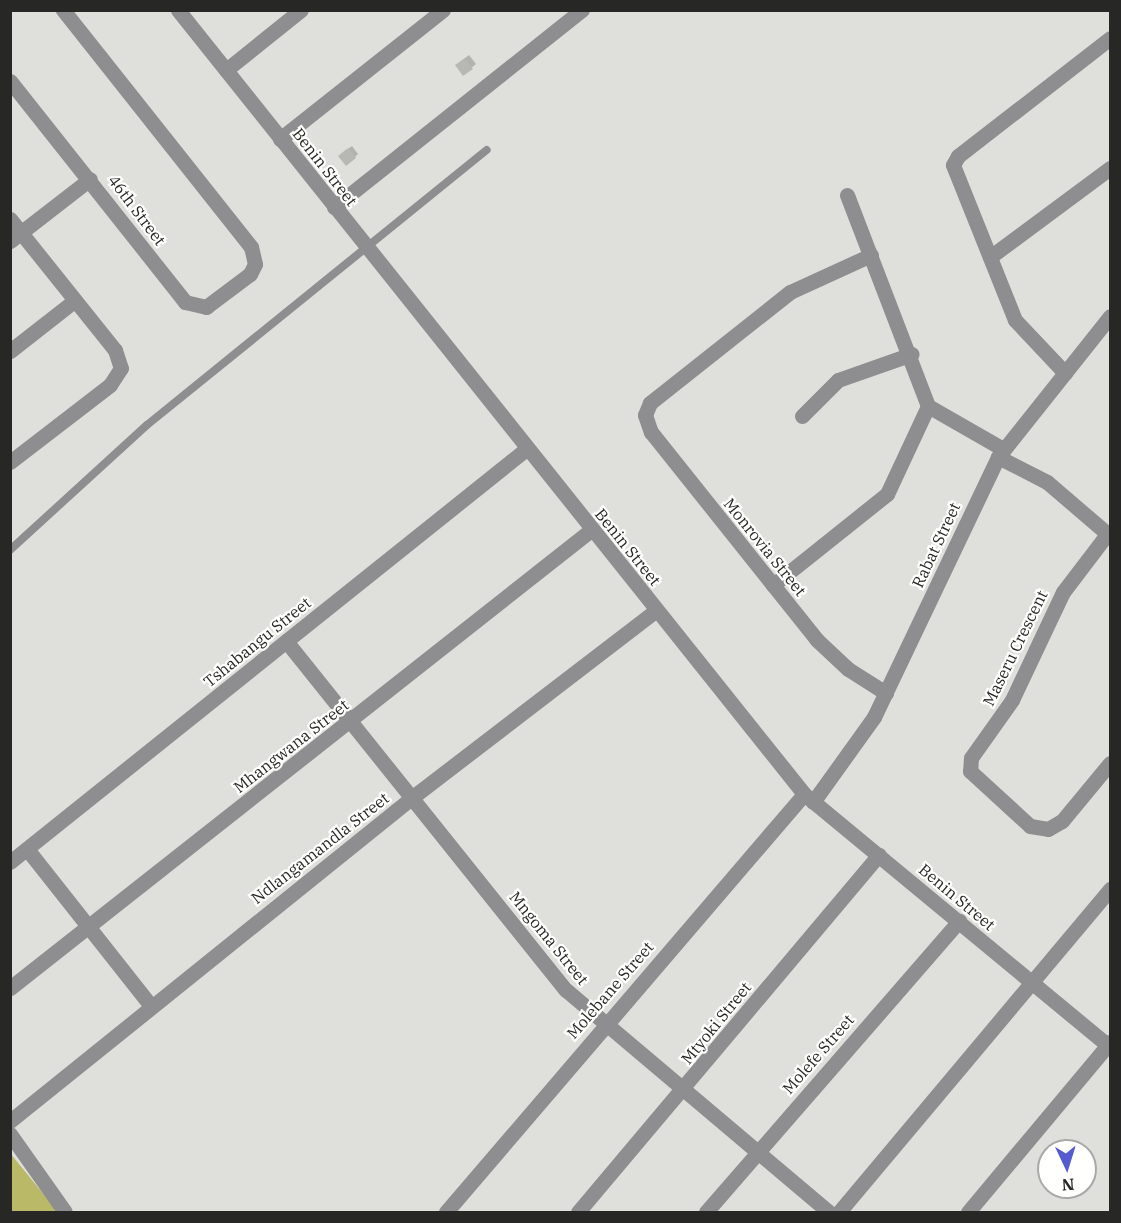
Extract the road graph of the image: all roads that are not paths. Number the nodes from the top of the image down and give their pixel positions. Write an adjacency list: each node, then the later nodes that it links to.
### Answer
1 (63, 10): 12 (street, 46th Street)
2 (178, 10): 7 (street, Benin Street)
3 (301, 10): 7 (street)
4 (443, 10): 9 (street)
5 (582, 10): 14 (street)
6 (1110, 38): 19 (street)
7 (226, 70): 9 (street, Benin Street)
8 (10, 81): 12 (street, 46th Street)
9 (280, 139): 14 (street, Benin Street)
10 (486, 150): 17 (lane)
11 (1110, 168): 19 (street)
12 (90, 179): 16 (street)
13 (847, 195): 18 (street)
14 (334, 207): 17 (street, Benin Street)
15 (10, 219): 16 (street)
16 (16, 236): 20 (street)
17 (364, 246): 27 (street, Benin Street); 32 (lane)
18 (871, 255): 23 (street); 33 (street, Monrovia Street)
19 (990, 257): 24 (street)
20 (74, 301): 22 (street); 29 (street)
21 (1110, 316): 24 (street, Rabat Street)
22 (10, 351)
23 (912, 354): 25 (street); 26 (street)
24 (1065, 373): 28 (street, Rabat Street)
25 (928, 406): 28 (street); 33 (street)
26 (802, 416)
27 (525, 450): 30 (street, Benin Street); 35 (street, Tshabangu Street)
28 (1000, 453): 31 (street); 36 (street, Rabat Street)
29 (10, 462)
30 (591, 530): 34 (street, Benin Street); 37 (street, Mhangwana Street)
31 (1109, 535): 38 (street, Maseru Crescent)
32 (10, 550)
33 (773, 585): 36 (street, Monrovia Street)
34 (656, 610): 39 (street, Ndlangamandla Street); 40 (street, Benin Street)
35 (286, 641): 37 (street, Mngoma Street); 41 (street, Tshabangu Street)
36 (886, 693): 40 (street, Rabat Street)
37 (353, 721): 39 (street, Mngoma Street); 46 (street, Mhangwana Street)
38 (1110, 763)
39 (414, 796): 49 (street, Ndlangamandla Street); 50 (street, Mngoma Street)
40 (808, 798): 42 (street, Benin Street); 50 (street, Molebane Street)
41 (27, 849): 43 (street, Tshabangu Street); 46 (street)
42 (879, 855): 45 (street, Benin Street); 52 (street, Mtyoki Street)
43 (10, 862)
44 (1110, 889): 47 (street)
45 (959, 921): 47 (street, Benin Street); 55 (street, Molefe Street)
46 (89, 926): 48 (street, Mhangwana Street); 49 (street)
47 (1030, 982): 51 (street, Benin Street); 61 (street)
48 (10, 988)
49 (150, 1005): 53 (street, Ndlangamandla Street)
50 (603, 1024): 52 (street, Mngoma Street); 57 (street, Molebane Street)
51 (1110, 1045): 62 (street)
52 (683, 1092): 55 (street, Mngoma Street); 58 (street, Mtyoki Street)
53 (10, 1120)
54 (10, 1134): 56 (street)
55 (756, 1153): 59 (street, Molefe Street); 60 (street, Mngoma Street)
56 (65, 1212)
57 (446, 1212)
58 (578, 1212)
59 (706, 1212)
60 (829, 1212)
61 (839, 1212)
62 (968, 1212)

